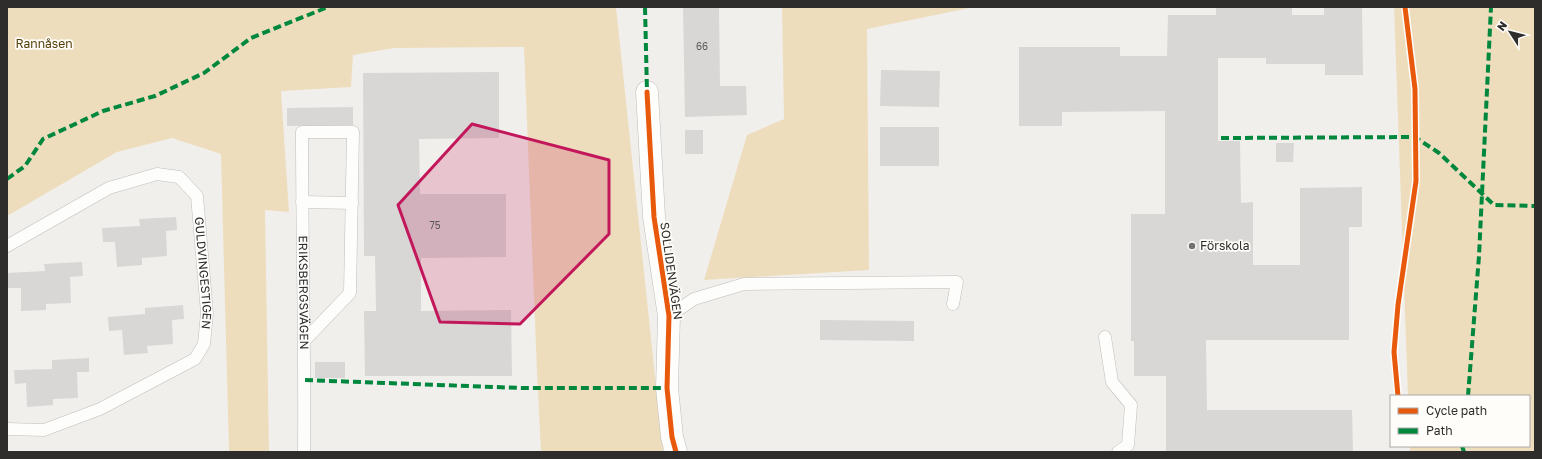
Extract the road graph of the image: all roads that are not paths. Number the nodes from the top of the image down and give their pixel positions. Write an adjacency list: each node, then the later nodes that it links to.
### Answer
1 (647, 92): 6 (street, SOLLIDENVÄGEN)
2 (302, 202): 3 (lane); 3 (lane, ERIKSBERGSVÄGEN); 8 (lane, ERIKSBERGSVÄGEN)
3 (352, 203): 8 (lane)
4 (7, 246): 9 (lane, GULDVINGESTIGEN)
5 (954, 304): 6 (lane)
6 (669, 316): 11 (street, SOLLIDENVÄGEN)
7 (1105, 337): 12 (lane)
8 (304, 341): 10 (lane, ERIKSBERGSVÄGEN)
9 (7, 429)
10 (304, 452)
11 (676, 452)
12 (1118, 452)

